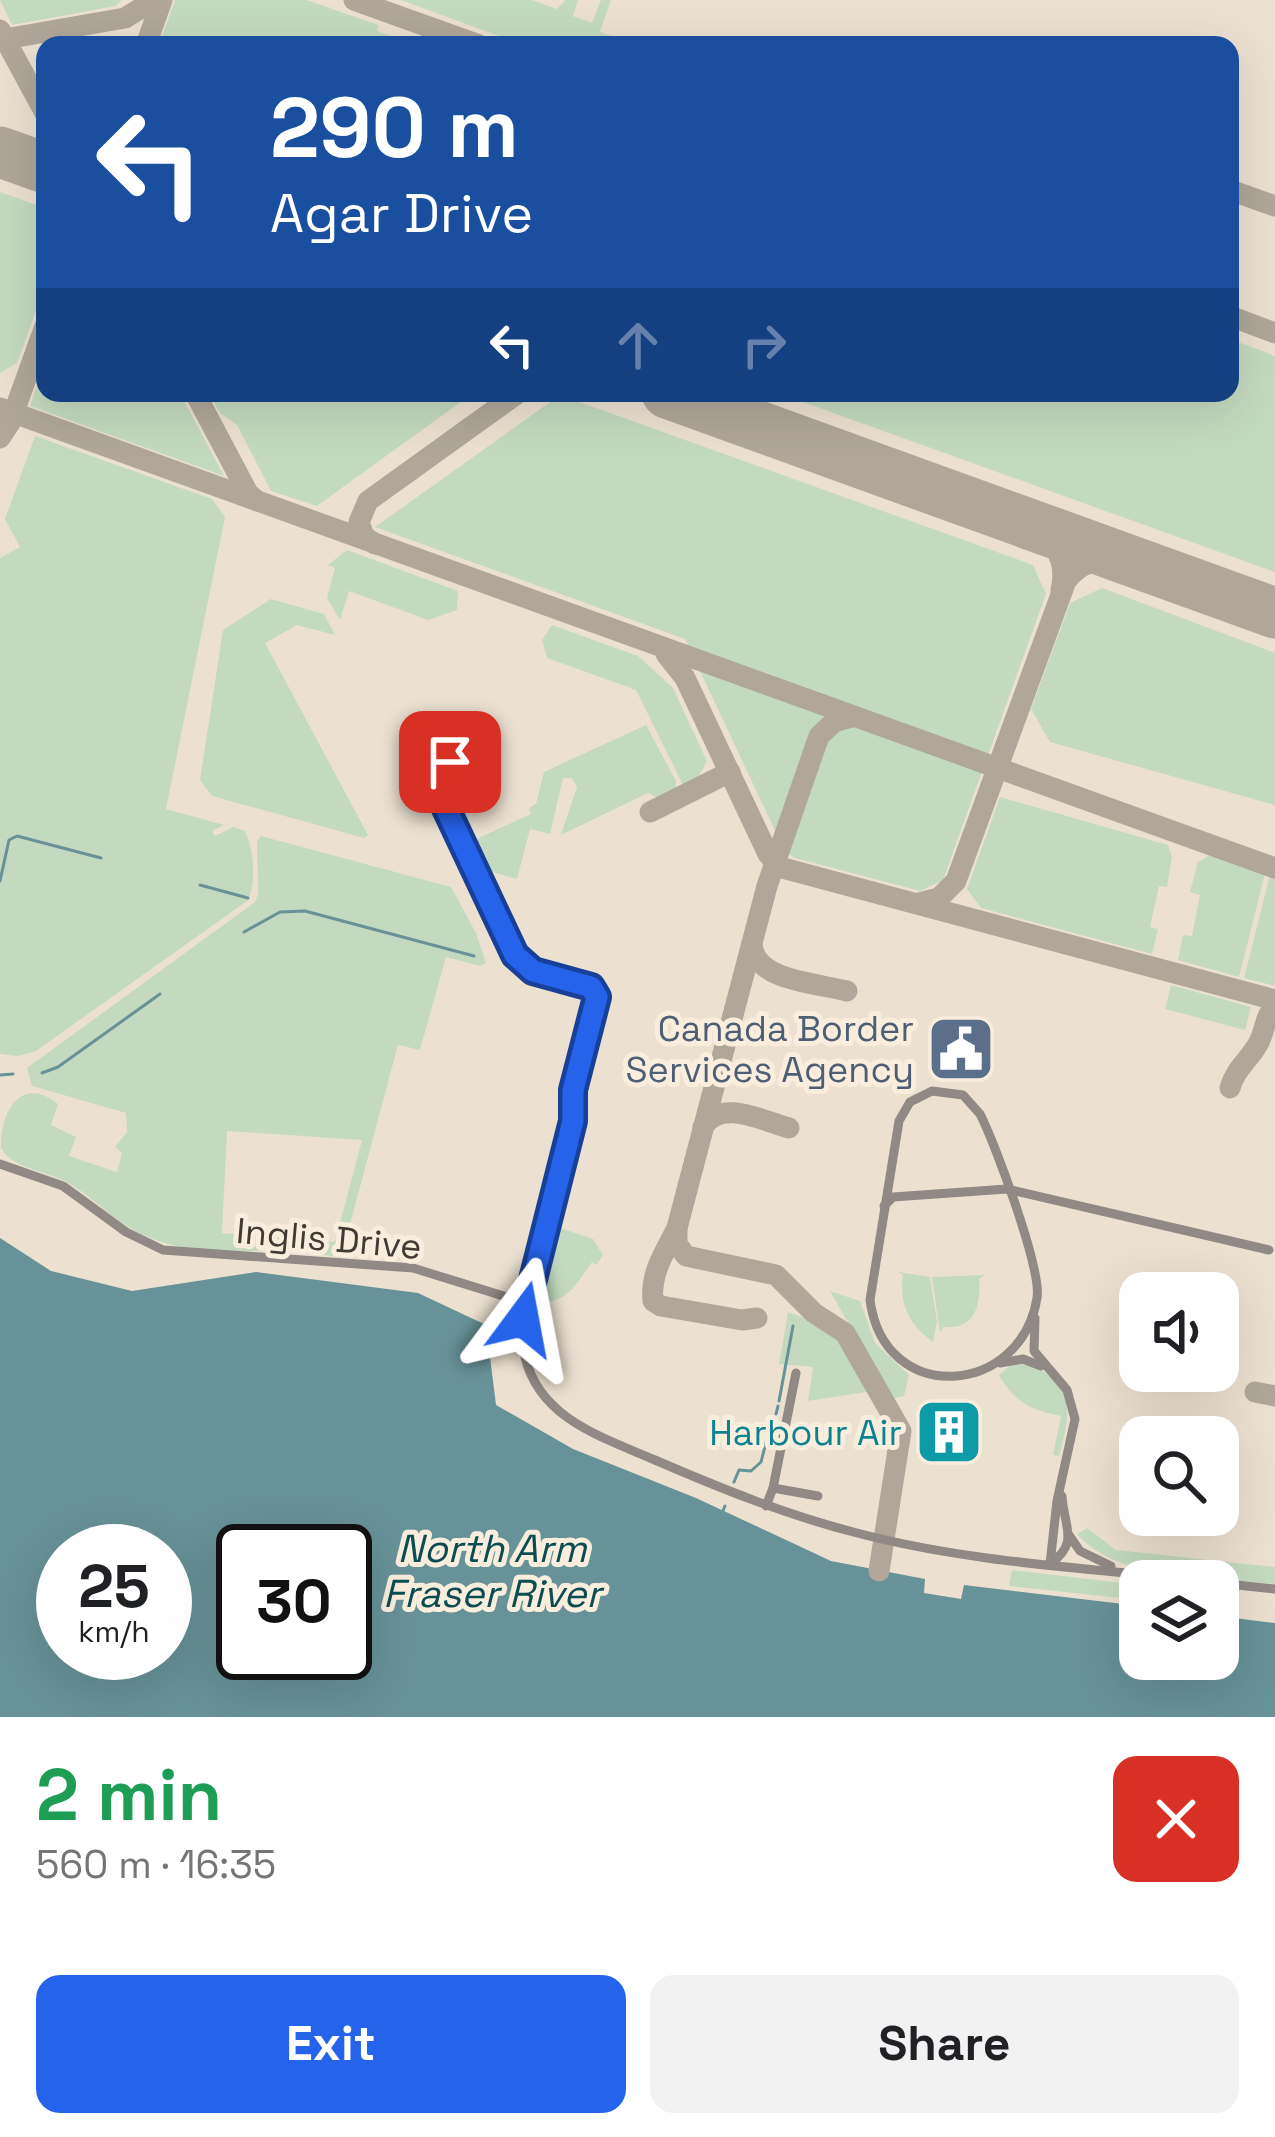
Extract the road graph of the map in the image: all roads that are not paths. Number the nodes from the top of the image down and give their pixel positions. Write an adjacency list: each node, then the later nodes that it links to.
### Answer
1 (450, 762): 7 (street)
2 (0, 1164): 7 (street, Inglis Drive)
3 (1007, 1189): 4 (street); 4 (street); 5 (street); 6 (street)
4 (883, 1208): 8 (street)
5 (1269, 1250)
6 (1037, 1301): 8 (street); 9 (street)
7 (526, 1304): 14 (street)
8 (990, 1367): 9 (street)
9 (1049, 1370): 11 (street)
10 (796, 1373): 12 (street)
11 (1061, 1485): 15 (street); 16 (street)
12 (773, 1488): 13 (street); 14 (street)
13 (818, 1496)
14 (766, 1506): 16 (street)
15 (1067, 1530): 16 (street); 17 (street)
16 (1050, 1564): 18 (street)
17 (1119, 1568)
18 (1119, 1571)
19 (1239, 1585): 20 (street)
20 (1275, 1589)

